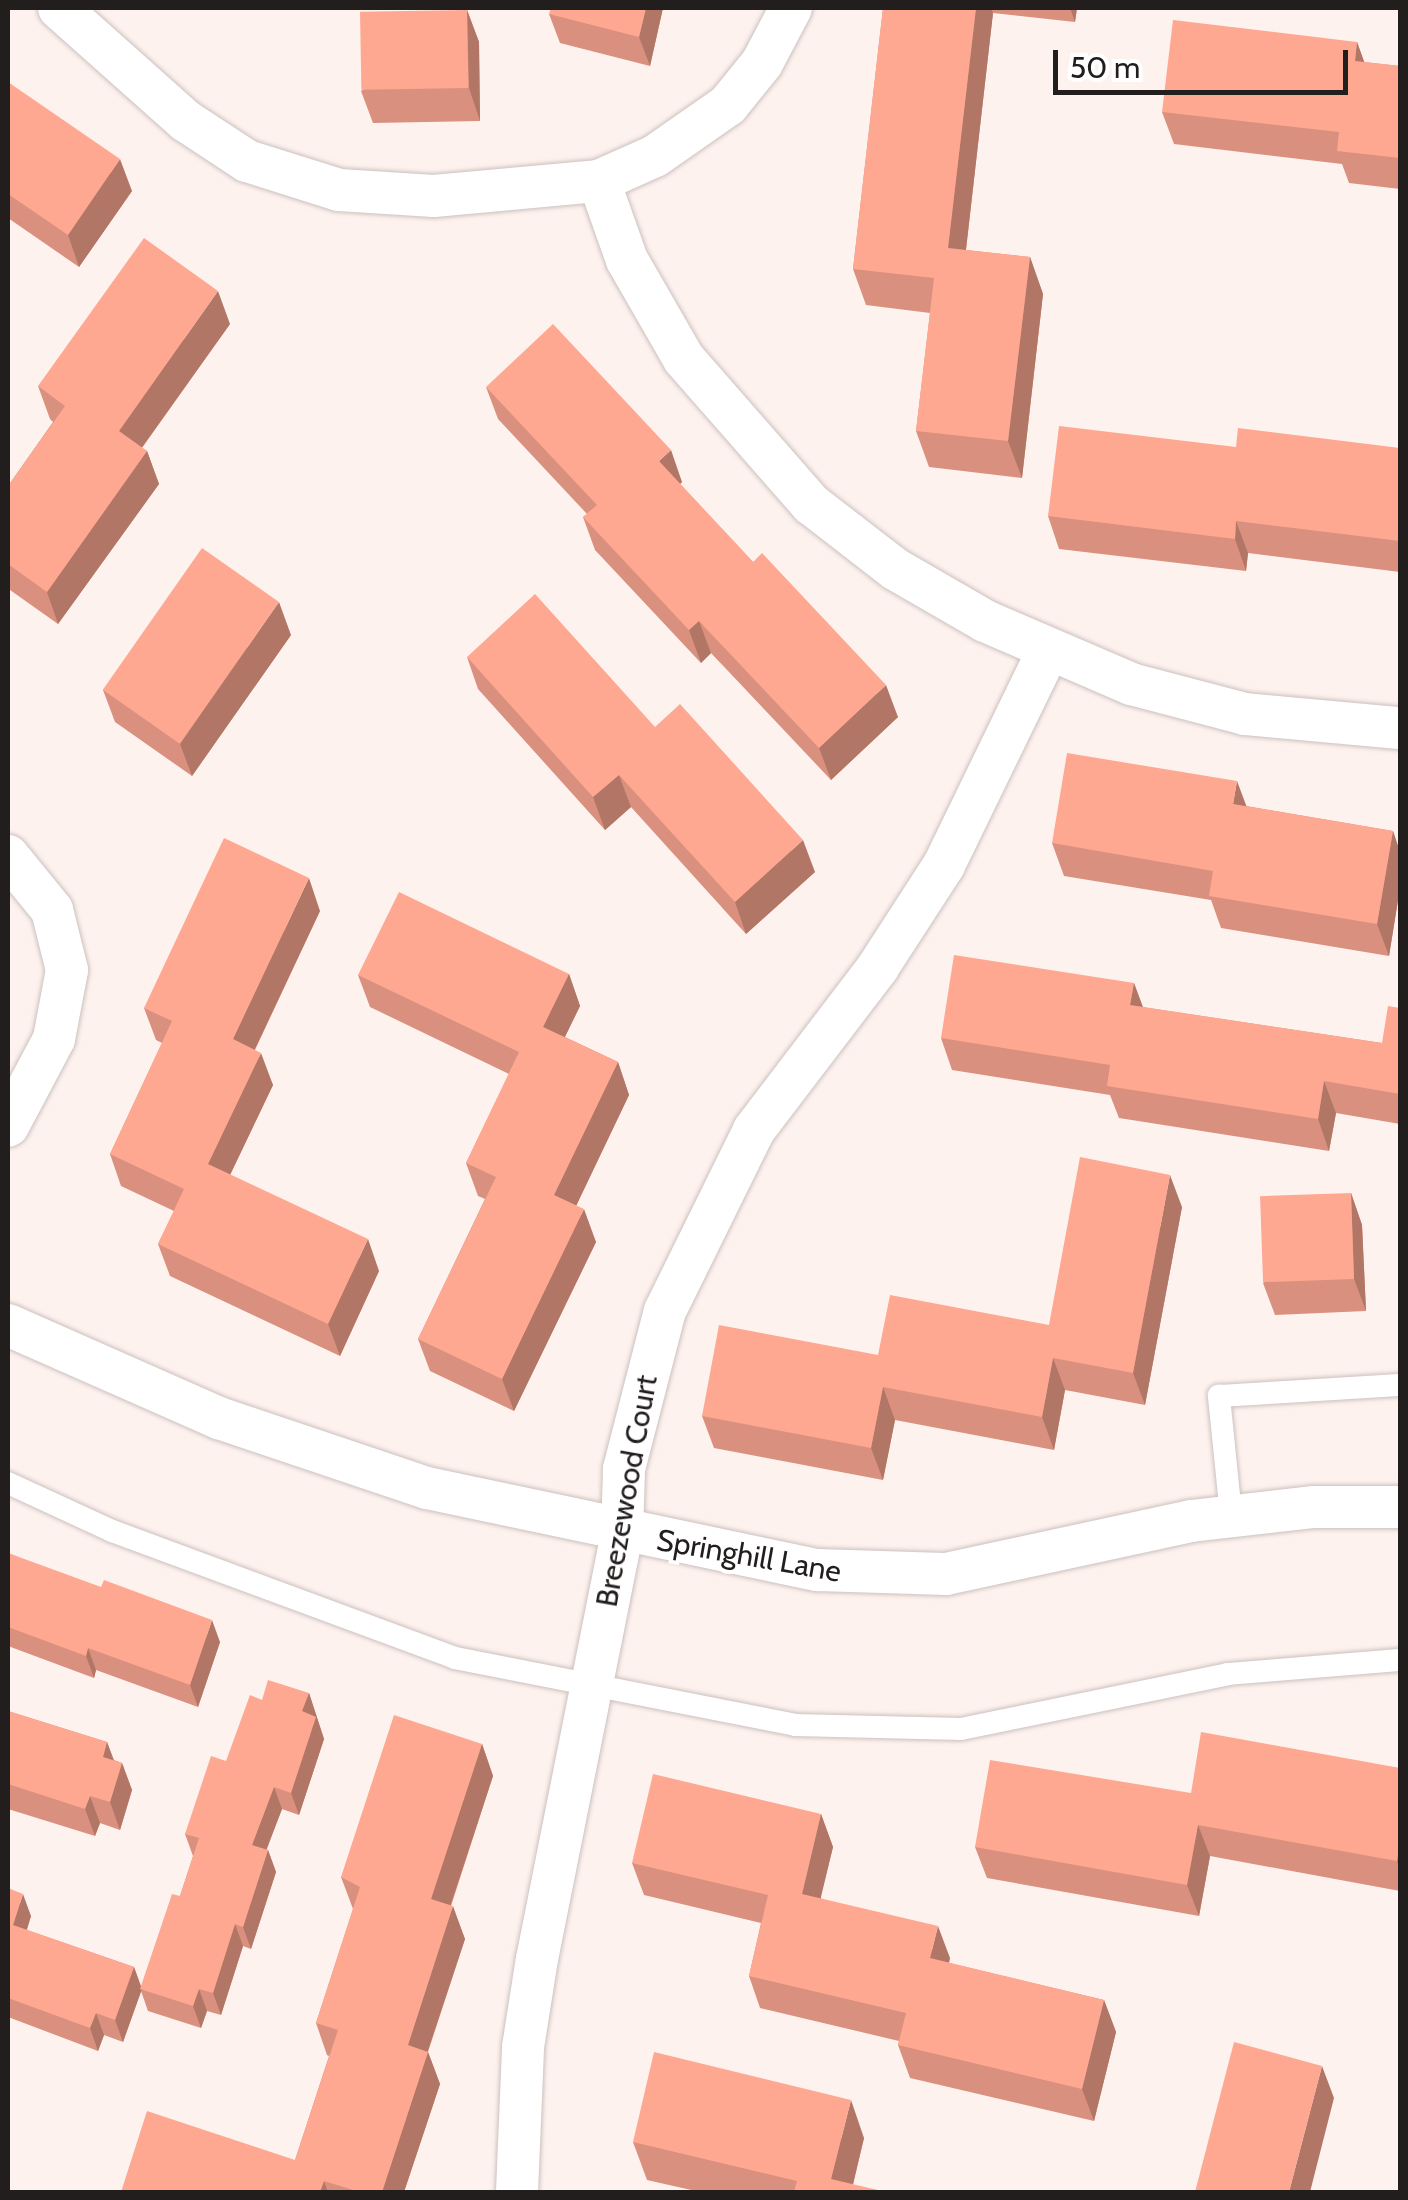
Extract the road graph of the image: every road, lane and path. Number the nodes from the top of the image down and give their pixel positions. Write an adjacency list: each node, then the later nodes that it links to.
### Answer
1 (60, 8): 3 (street)
2 (791, 8): 3 (street)
3 (599, 181): 4 (street)
4 (1048, 651): 5 (street); 13 (street, Breezewood Court)
5 (1400, 728)
6 (8, 856): 7 (street)
7 (8, 1126)
8 (8, 1324): 13 (street, Springhill Lane)
9 (1400, 1384): 12 (lane)
10 (8, 1483): 15 (lane)
11 (1400, 1506): 12 (street, Springhill Lane)
12 (1230, 1515): 13 (street, Springhill Lane)
13 (622, 1534): 15 (street, Breezewood Court)
14 (1400, 1660): 15 (lane)
15 (591, 1689): 16 (street, Breezewood Court)
16 (516, 2192)

